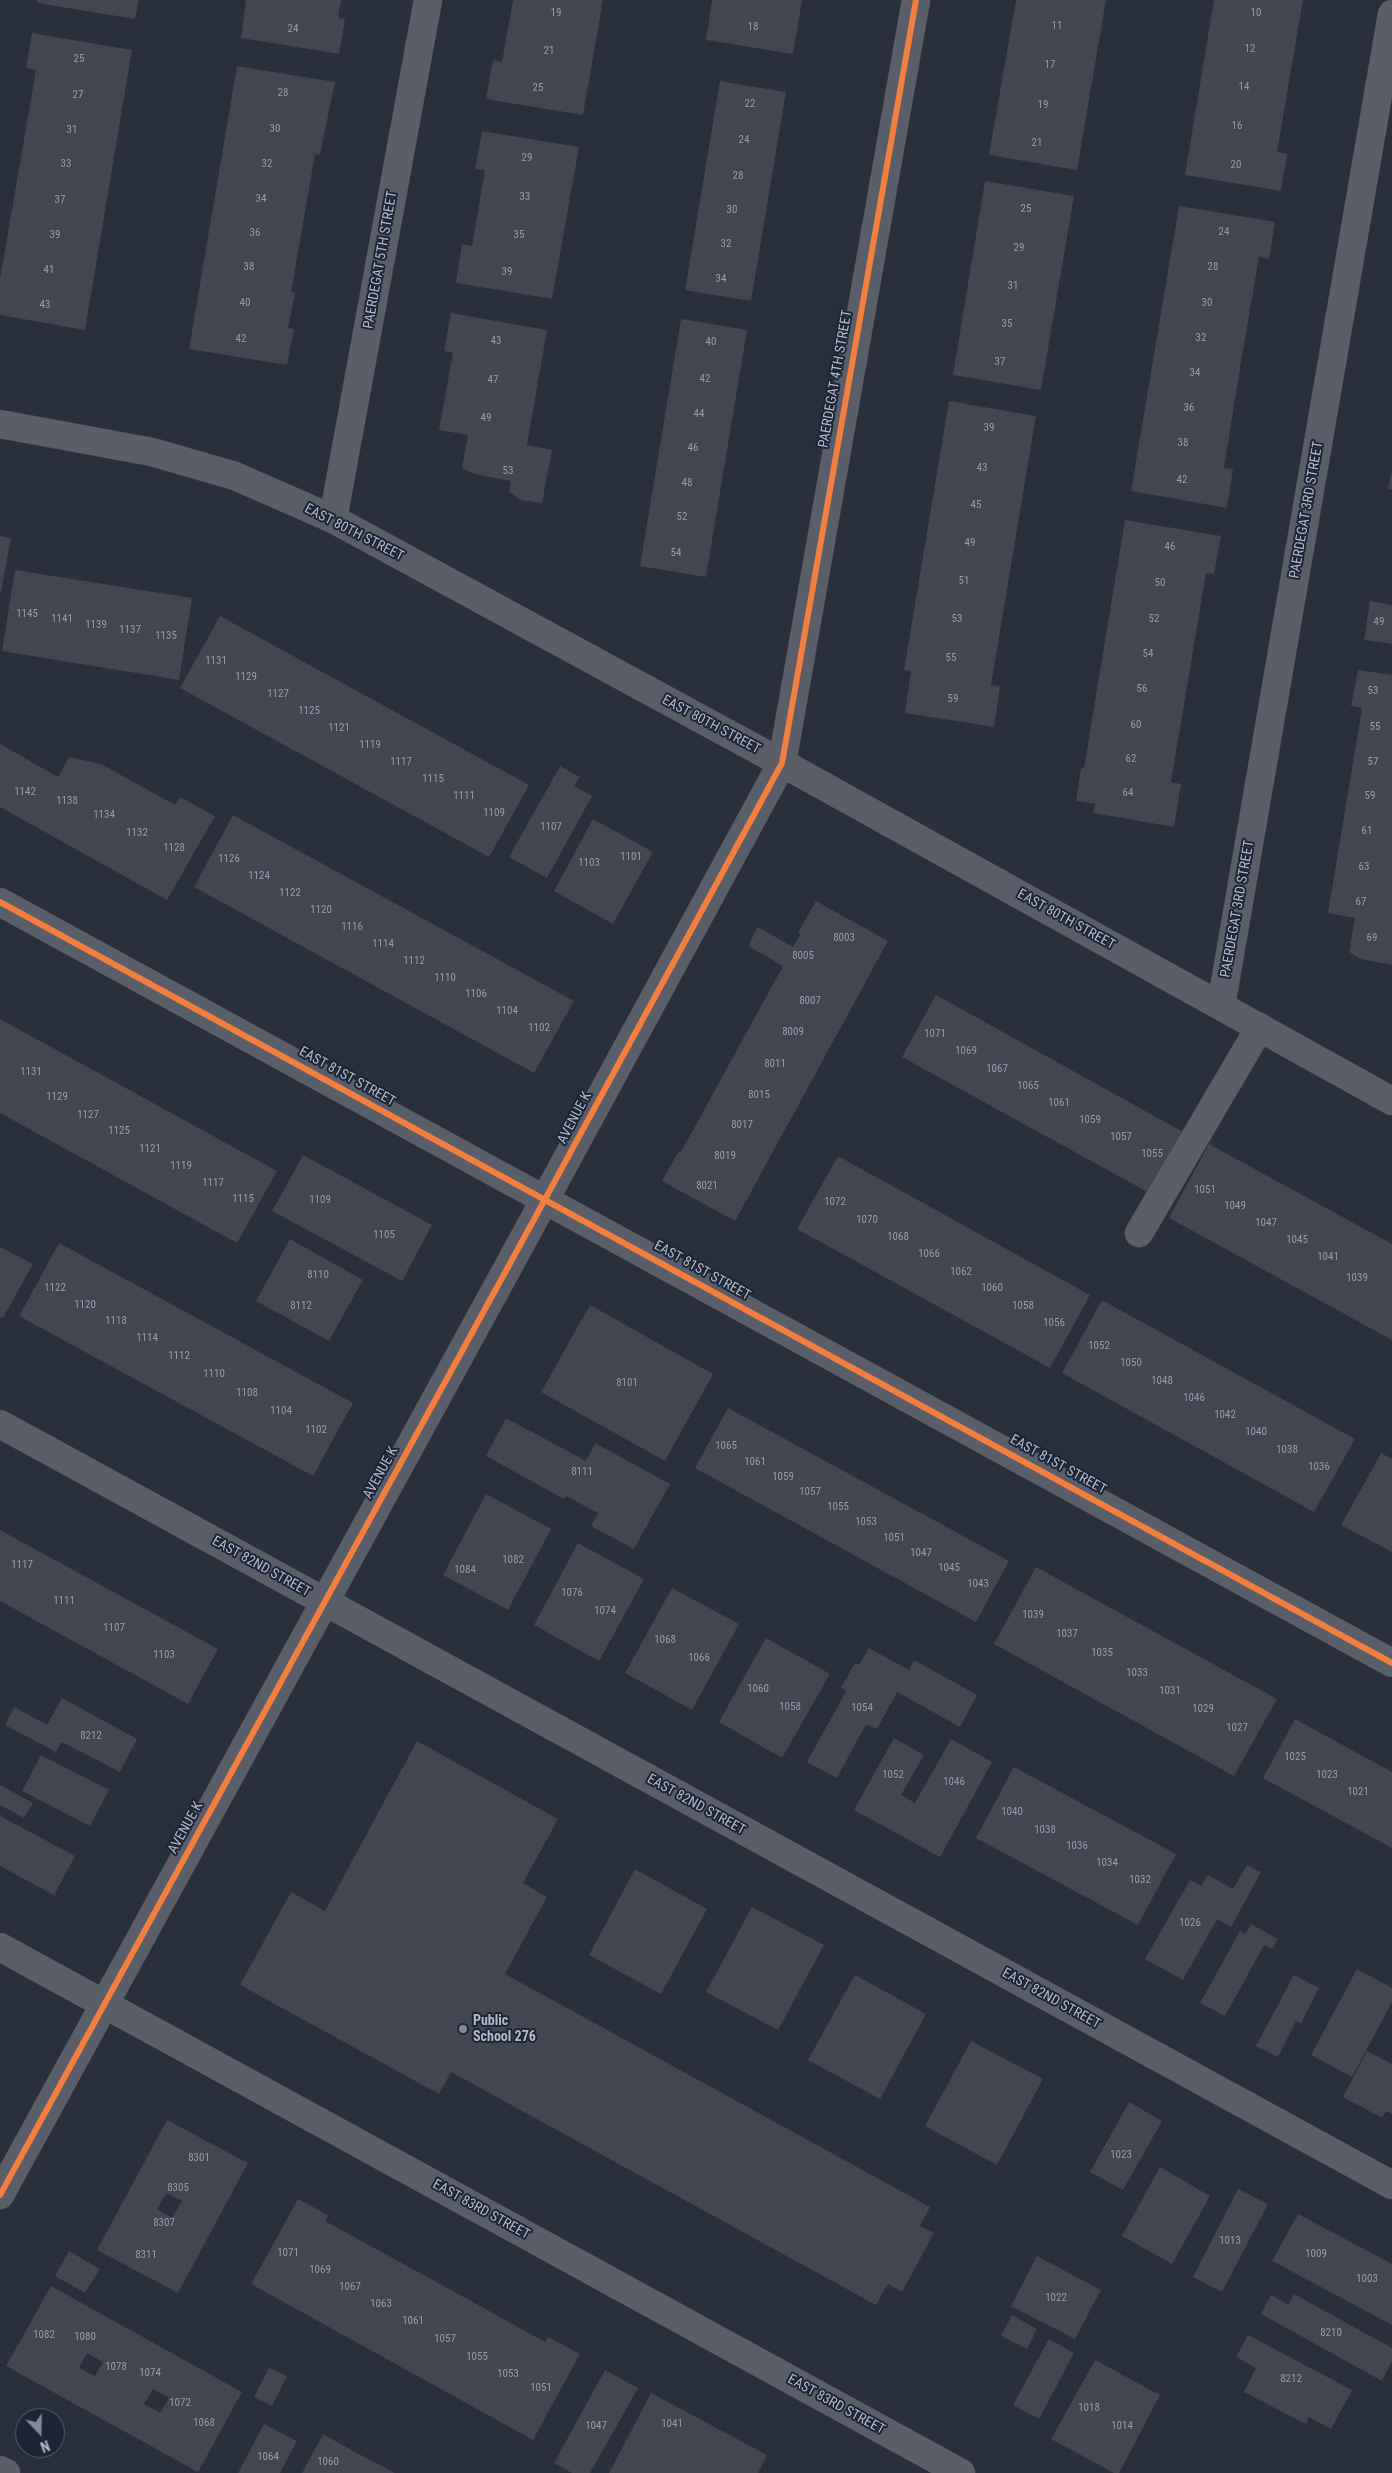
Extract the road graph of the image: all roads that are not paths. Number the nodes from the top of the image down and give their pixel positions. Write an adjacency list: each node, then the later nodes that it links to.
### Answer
1 (428, 0): 5 (street, PAERDEGAT 5TH STREET)
2 (916, 0): 6 (street, PAERDEGAT 4TH STREET)
3 (1392, 14): 8 (street, PAERDEGAT 3RD STREET)
4 (0, 424): 5 (street, EAST 80TH STREET)
5 (333, 519): 6 (street, EAST 80TH STREET)
6 (782, 763): 8 (street, EAST 80TH STREET); 11 (street, AVENUE K)
7 (0, 902): 11 (street, EAST 81ST STREET)
8 (1221, 1006): 9 (street, EAST 80TH STREET)
9 (1260, 1027): 10 (street, EAST 80TH STREET); 12 (street)
10 (1392, 1100)
11 (545, 1199): 14 (street, AVENUE K); 15 (street, EAST 81ST STREET)
12 (1140, 1233)
13 (0, 1424): 14 (street, EAST 82ND STREET)
14 (324, 1602): 17 (street, AVENUE K); 18 (street, EAST 82ND STREET)
15 (1392, 1663)
16 (0, 1947): 17 (street, EAST 83RD STREET)
17 (104, 2004): 19 (street, AVENUE K); 22 (street, EAST 83RD STREET)
18 (1392, 2185)
19 (0, 2195)
20 (0, 2470): 21 (street)
21 (6, 2473)
22 (961, 2473)

